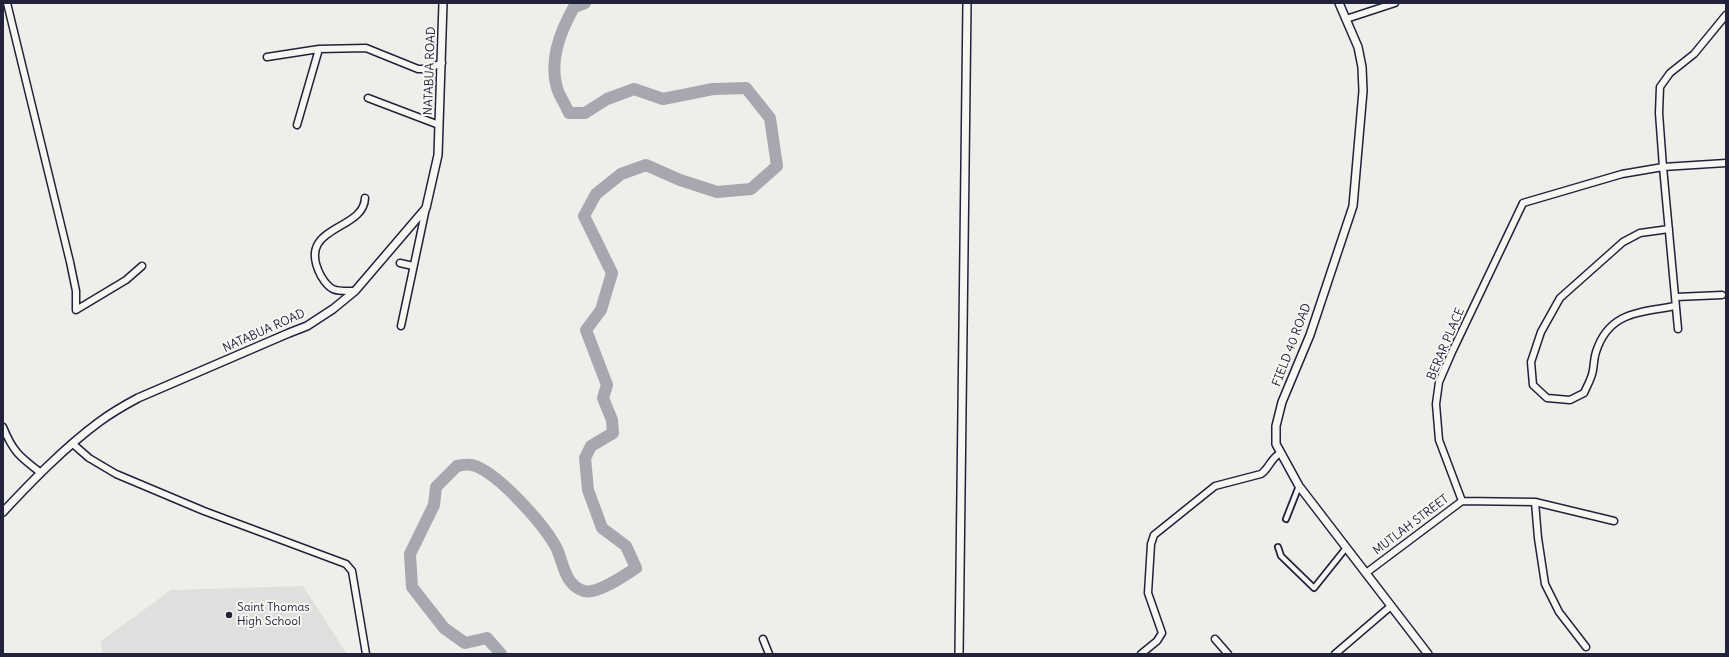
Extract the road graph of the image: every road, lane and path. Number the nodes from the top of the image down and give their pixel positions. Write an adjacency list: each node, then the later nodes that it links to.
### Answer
1 (7, 3): 20 (street)
2 (443, 3): 10 (street, NATABUA ROAD)
3 (966, 3): 47 (street)
4 (1339, 3): 7 (street, FIELD 40 ROAD)
5 (1395, 3): 7 (street)
6 (1726, 15): 15 (street)
7 (1346, 19): 30 (street, FIELD 40 ROAD)
8 (318, 49): 9 (street); 10 (street); 12 (street)
9 (268, 57)
10 (442, 63): 13 (street, NATABUA ROAD)
11 (368, 98): 13 (street)
12 (297, 125)
13 (439, 125): 17 (street, NATABUA ROAD)
14 (1726, 163): 15 (street)
15 (1663, 167): 18 (street); 33 (street, BERAR PLACE)
16 (365, 198): 22 (street)
17 (426, 208): 21 (street); 22 (street, NATABUA ROAD)
18 (1669, 229): 24 (street); 25 (street)
19 (400, 263): 21 (street)
20 (142, 266)
21 (413, 266): 26 (street)
22 (355, 291): 29 (street, NATABUA ROAD)
23 (1722, 295): 24 (street)
24 (1676, 297): 25 (street)
25 (1675, 306): 27 (street)
26 (401, 326)
27 (1678, 330)
28 (3, 426): 31 (street)
29 (73, 444): 31 (street, NATABUA ROAD); 45 (street)
30 (1281, 453): 32 (street, FIELD 40 ROAD); 48 (street)
31 (41, 473): 35 (street, NATABUA ROAD)
32 (1299, 486): 36 (street); 39 (street, FIELD 40 ROAD)
33 (1462, 501): 34 (street, MUTLAH STREET); 40 (street, MUTLAH STREET)
34 (1535, 502): 37 (street, MUTLAH STREET); 44 (street)
35 (3, 512)
36 (1286, 519)
37 (1614, 521)
38 (1278, 547): 39 (street)
39 (1346, 548): 40 (street, FIELD 40 ROAD)
40 (1366, 573): 41 (street, FIELD 40 ROAD)
41 (1391, 606): 50 (street); 51 (street, FIELD 40 ROAD)
42 (1215, 639): 49 (street)
43 (763, 640): 46 (street)
44 (1586, 647)
45 (366, 654)
46 (769, 654)
47 (959, 654)
48 (1141, 654)
49 (1228, 654)
50 (1335, 654)
51 (1428, 654)

